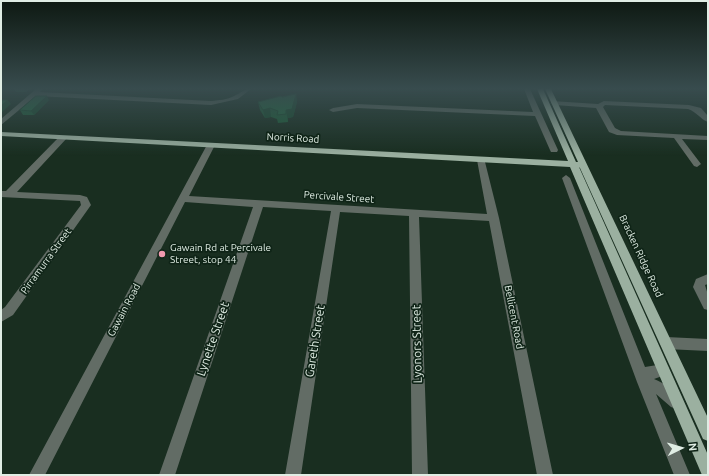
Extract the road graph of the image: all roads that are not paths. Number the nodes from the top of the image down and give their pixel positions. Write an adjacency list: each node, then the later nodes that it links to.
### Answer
1 (14, 111): 10 (street)
2 (474, 111): 8 (street)
3 (536, 111): 8 (street)
4 (551, 111): 18 (main road, Bracken Ridge Road)
5 (558, 111): 18 (main road, Bracken Ridge Road)
6 (602, 111): 12 (street)
7 (699, 111): 9 (street)
8 (537, 114): 16 (street)
9 (708, 120)
10 (1, 123)
11 (1, 134): 13 (main road, Norris Road)
12 (676, 136): 14 (street); 19 (street)
13 (63, 138): 15 (main road, Norris Road); 21 (street)
14 (708, 138)
15 (211, 145): 17 (main road, Norris Road); 22 (street, Gawain Road)
16 (554, 150)
17 (481, 160): 18 (main road, Norris Road); 26 (street, Bellicent Road)
18 (578, 164): 30 (main road, Bracken Ridge Road); 32 (main road, Bracken Ridge Road)
19 (697, 164)
20 (566, 178): 33 (street)
21 (5, 194): 29 (street, Pirramurra Street)
22 (183, 199): 23 (street, Percivale Street); 37 (street, Gawain Road)
23 (259, 204): 24 (street, Percivale Street); 38 (street, Lynette Street)
24 (336, 208): 25 (street, Percivale Street); 39 (street, Gareth Street)
25 (414, 213): 26 (street, Percivale Street); 40 (street, Lyonors Street)
26 (494, 218): 41 (street, Bellicent Road)
27 (708, 279): 28 (street)
28 (708, 305)
29 (1, 317)
30 (666, 343): 31 (street); 35 (main road, Bracken Ridge Road)
31 (708, 345)
32 (663, 370): 33 (street); 34 (main road, Bracken Ridge Road)
33 (643, 378): 34 (street, Bracken Ridge Road); 42 (street)
34 (678, 404): 36 (main road, Bracken Ridge Road)
35 (708, 434)
36 (708, 472)
37 (37, 475)
38 (167, 475)
39 (293, 475)
40 (420, 475)
41 (545, 475)
42 (682, 475)

